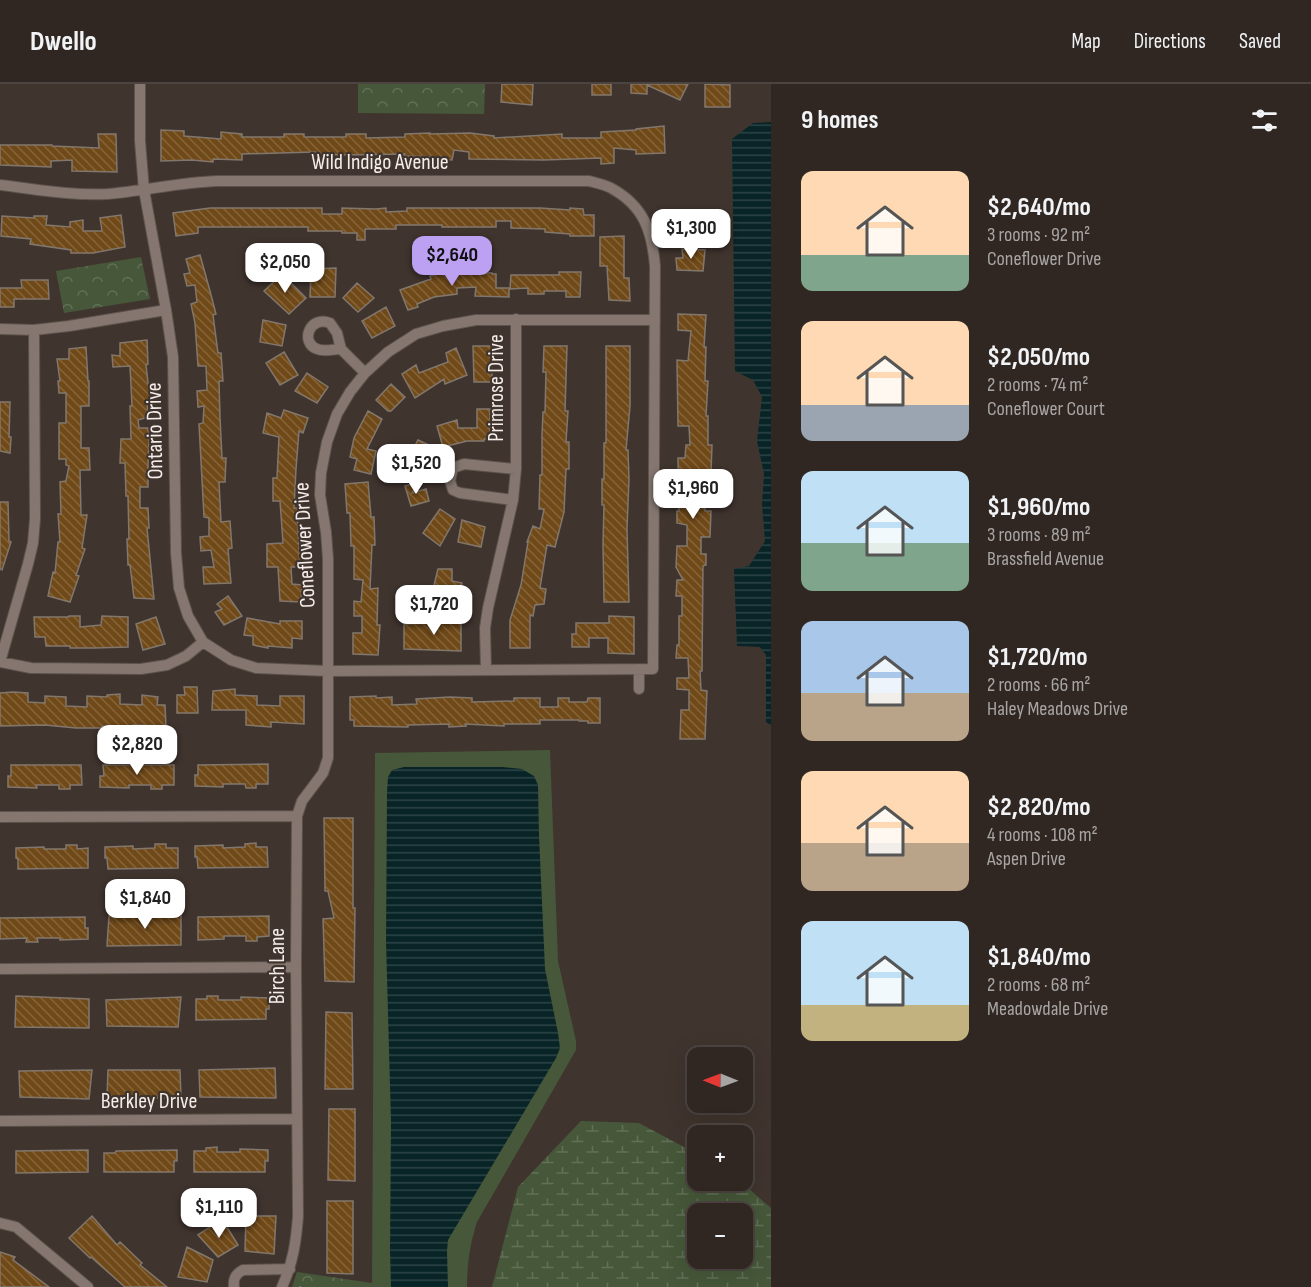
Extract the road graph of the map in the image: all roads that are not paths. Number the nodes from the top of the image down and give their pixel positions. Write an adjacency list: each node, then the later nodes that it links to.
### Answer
1 (140, 84): 3 (street, Ontario Drive)
2 (0, 185): 3 (street, Wild Indigo Avenue)
3 (144, 190): 4 (street, Ontario Drive); 6 (street, Wild Indigo Avenue)
4 (166, 310): 8 (street); 13 (street, Ontario Drive)
5 (516, 319): 6 (street, Coneflower Drive); 10 (street, Coneflower Drive); 11 (street, Primrose Drive)
6 (655, 320): 16 (street, Wild Indigo Avenue)
7 (0, 329): 8 (street)
8 (33, 330): 14 (street)
9 (341, 349): 10 (street)
10 (364, 373): 18 (street, Coneflower Drive)
11 (516, 469): 12 (street, Primrose Drive); 12 (street)
12 (513, 501): 17 (street, Primrose Drive)
13 (203, 642): 14 (street); 18 (street, Ontario Drive)
14 (0, 662)
15 (639, 669): 16 (street, Ontario Drive); 17 (street, Ontario Drive); 19 (street)
16 (653, 669)
17 (486, 670): 18 (street, Ontario Drive)
18 (328, 671): 20 (street, Birch Lane)
19 (639, 689)
20 (297, 816): 21 (street); 22 (street, Birch Lane)
21 (0, 817)
22 (296, 967): 23 (street); 24 (street, Birch Lane)
23 (0, 969)
24 (297, 1119): 25 (street, Berkley Drive); 27 (street, Birch Lane)
25 (0, 1121)
26 (0, 1223): 28 (street)
27 (290, 1269): 29 (street); 30 (street, Birch Lane)
28 (88, 1287)
29 (234, 1287)
30 (282, 1287)

